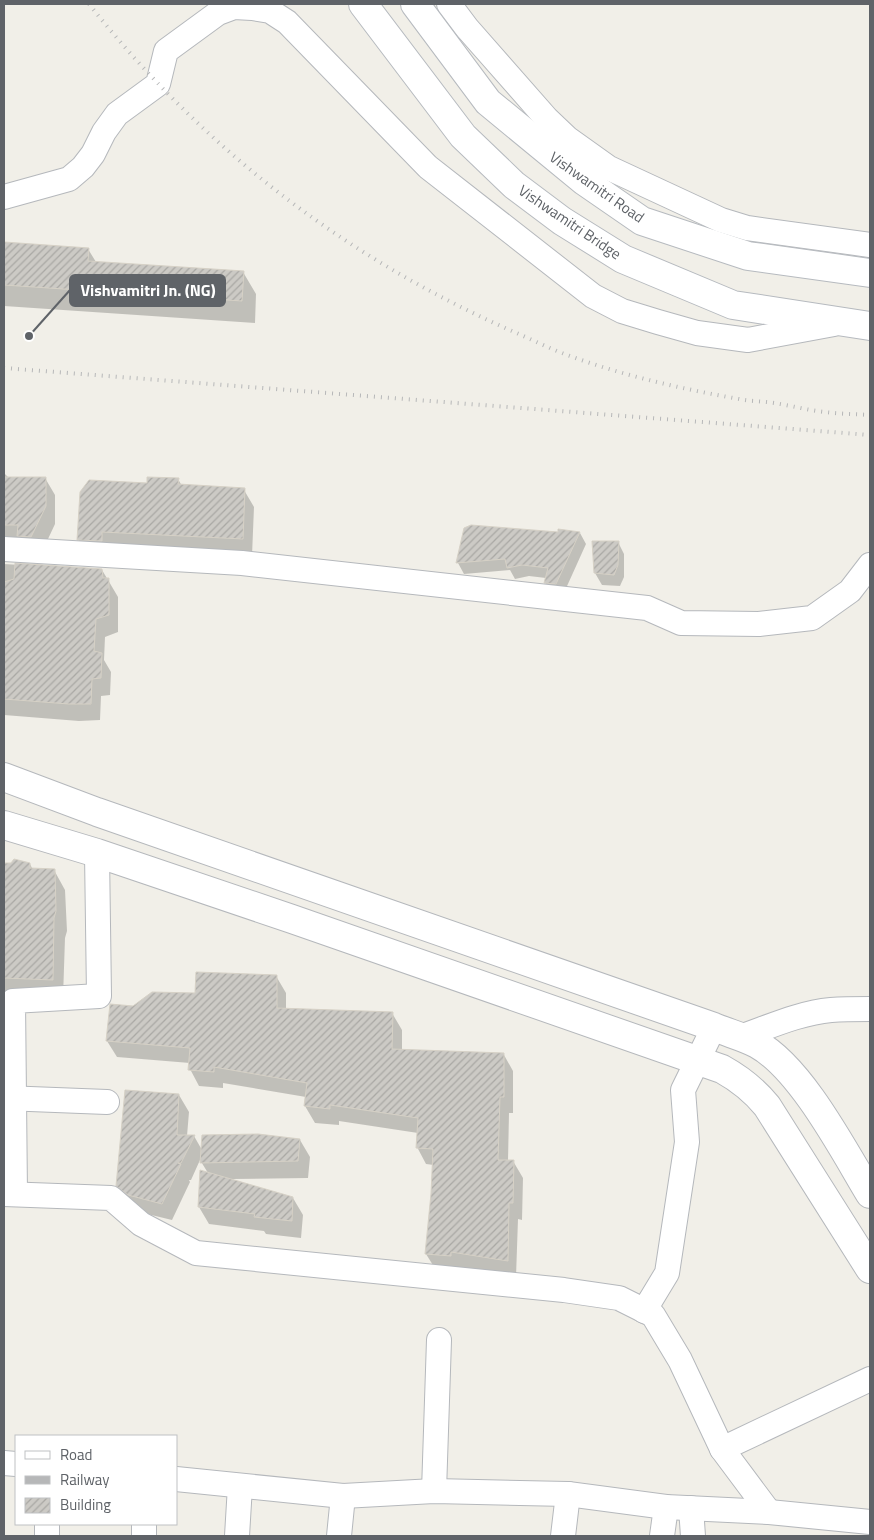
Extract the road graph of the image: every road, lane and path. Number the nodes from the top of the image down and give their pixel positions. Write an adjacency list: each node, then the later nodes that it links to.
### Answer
1 (363, 4): 7 (street, Vishwamitri Bridge)
2 (414, 4): 6 (street, Vishwamitri Road)
3 (449, 4): 5 (street)
4 (4, 197): 7 (street)
5 (870, 245)
6 (870, 273)
7 (858, 324)
8 (4, 548): 9 (street)
9 (870, 565)
10 (4, 777): 14 (street)
11 (4, 825): 12 (street)
12 (96, 853): 16 (street); 17 (street)
13 (870, 1008): 15 (street)
14 (714, 1027): 15 (street); 16 (street)
15 (740, 1037): 20 (street)
16 (698, 1060): 21 (street); 22 (street)
17 (9, 1098): 18 (street); 19 (street)
18 (107, 1102)
19 (10, 1194): 22 (street)
20 (870, 1194)
21 (870, 1269)
22 (644, 1310): 25 (street)
23 (439, 1340): 28 (street)
24 (870, 1379): 25 (street)
25 (722, 1449): 33 (street)
26 (178, 1479): 27 (street)
27 (240, 1486): 30 (street); 35 (street)
28 (434, 1491): 29 (street); 30 (street)
29 (568, 1494): 31 (street); 37 (street)
30 (343, 1496): 36 (street)
31 (666, 1507): 32 (street); 38 (street)
32 (691, 1508): 33 (street); 39 (street)
33 (770, 1512): 34 (street)
34 (870, 1522)
35 (237, 1536)
36 (339, 1536)
37 (563, 1536)
38 (662, 1536)
39 (693, 1536)

